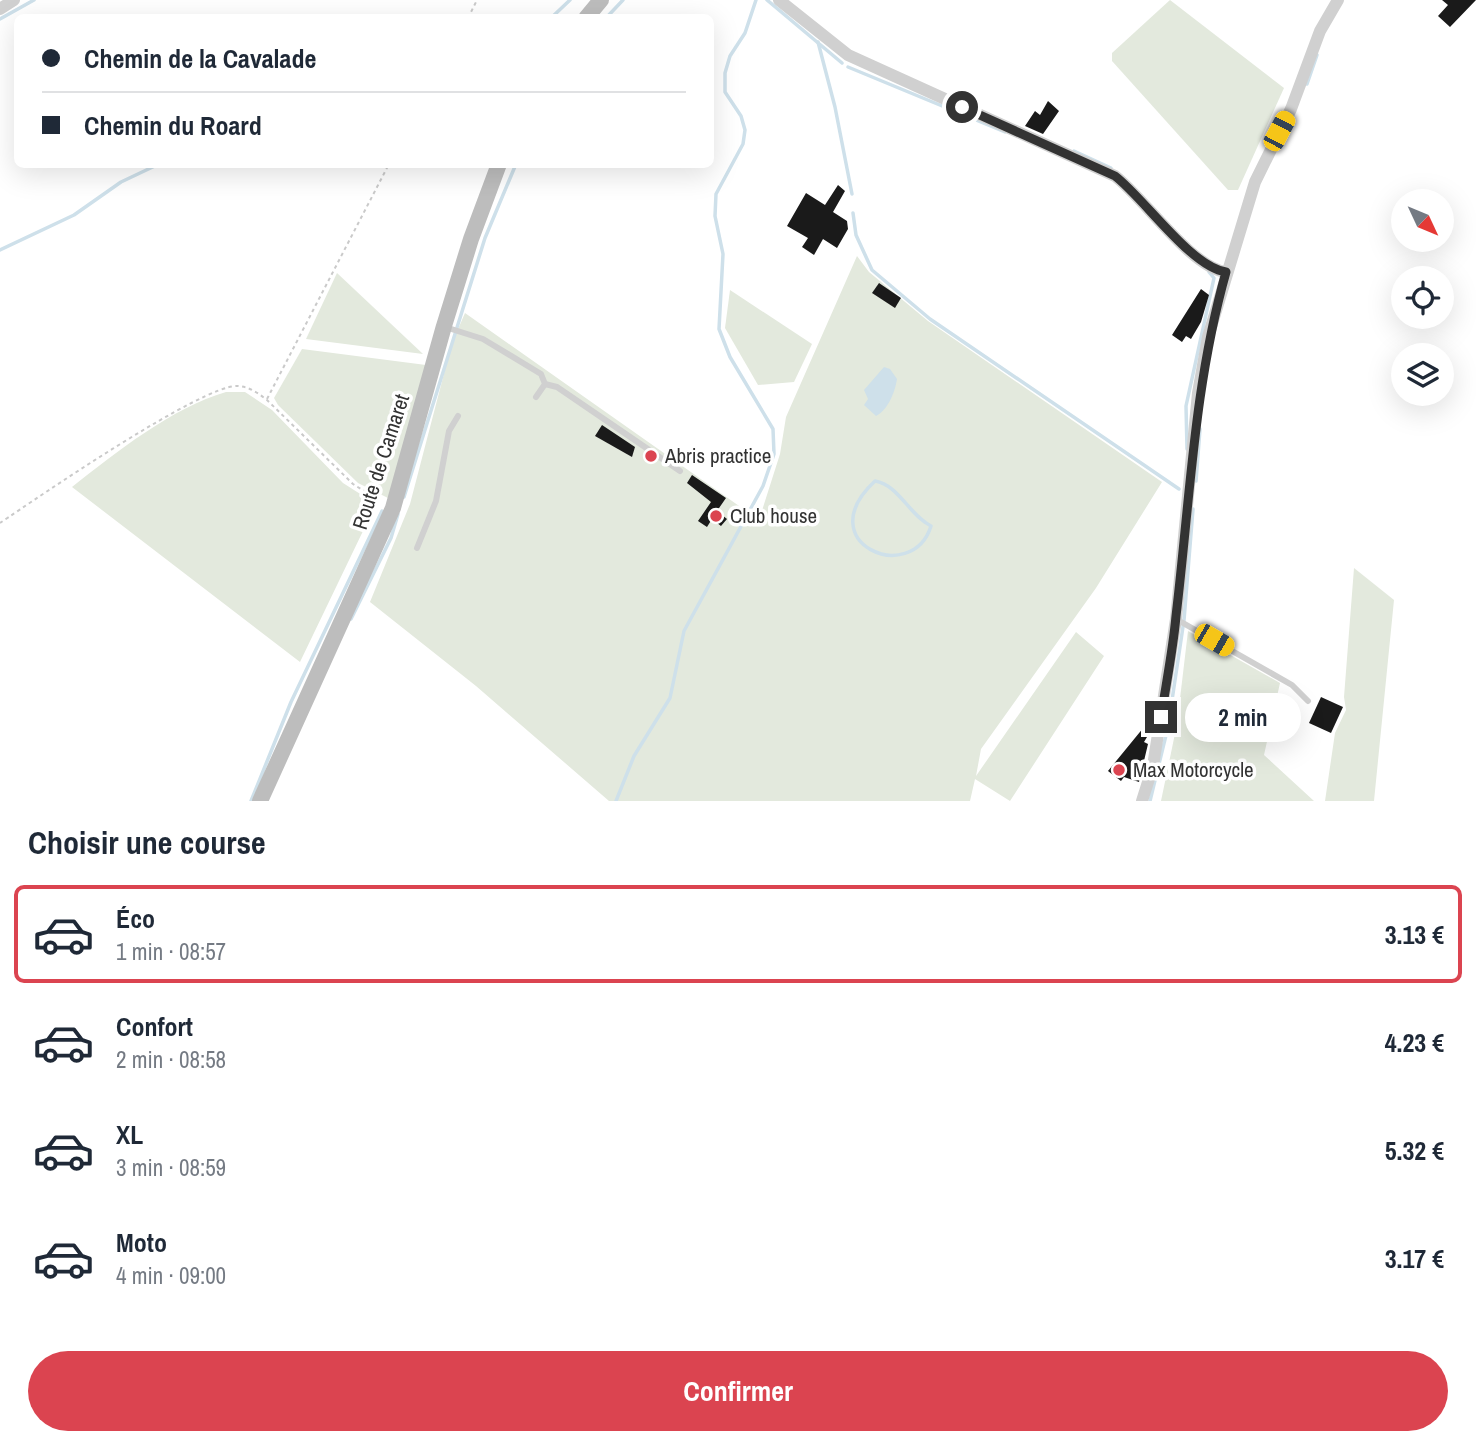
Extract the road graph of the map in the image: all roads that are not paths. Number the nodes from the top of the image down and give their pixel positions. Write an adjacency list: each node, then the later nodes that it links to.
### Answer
1 (15, 0): 5 (street)
2 (601, 0): 6 (main road)
3 (779, 0): 8 (street)
4 (1338, 0): 8 (street)
5 (0, 9)
6 (589, 14)
7 (498, 168): 9 (main road, Route de Camaret)
8 (1226, 272): 15 (street)
9 (444, 326): 10 (lane); 17 (main road, Route de Camaret)
10 (545, 384): 11 (lane); 13 (lane)
11 (536, 397)
12 (458, 416): 14 (lane)
13 (680, 471)
14 (417, 548)
15 (1176, 619): 16 (lane); 18 (street)
16 (1308, 701)
17 (260, 801)
18 (1142, 801)

